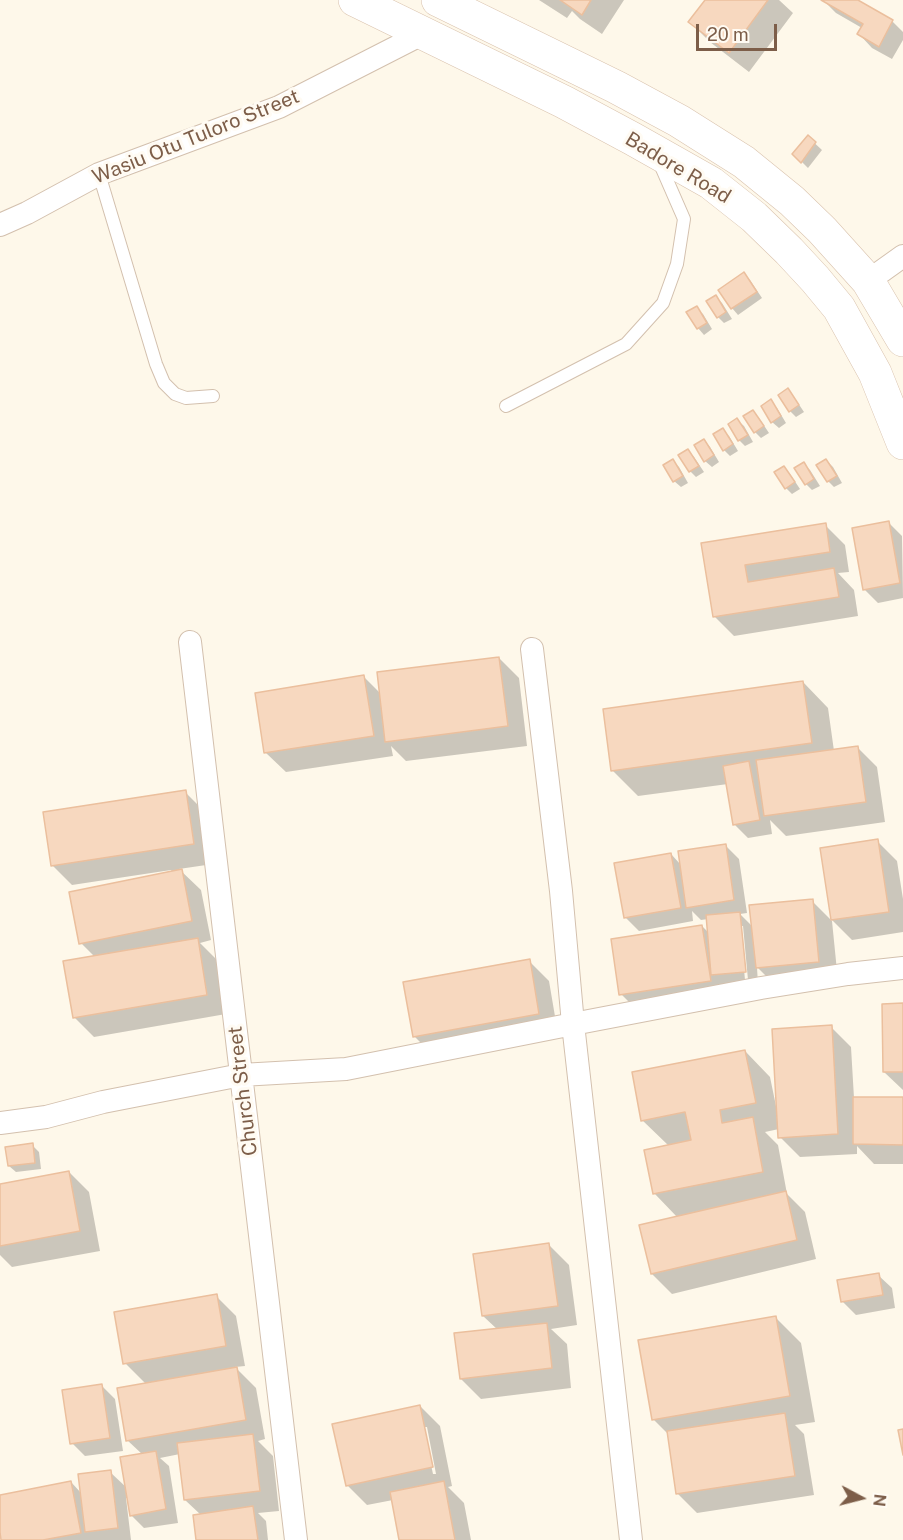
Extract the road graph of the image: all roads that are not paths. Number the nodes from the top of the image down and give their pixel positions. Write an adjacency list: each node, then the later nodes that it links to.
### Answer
1 (355, 0): 3 (main road, Badore Road)
2 (438, 0): 8 (main road, Badore Road)
3 (424, 33): 4 (main road, Badore Road); 5 (street, Wasiu Otu Tuloro Street)
4 (655, 151): 11 (lane); 12 (main road, Badore Road)
5 (99, 174): 6 (street, Wasiu Otu Tuloro Street); 10 (lane)
6 (0, 225)
7 (903, 256): 8 (street)
8 (868, 281): 9 (main road, Badore Road)
9 (903, 340)
10 (213, 396)
11 (506, 406)
12 (903, 443)
13 (190, 642): 17 (street, Church Street)
14 (532, 649): 16 (street)
15 (903, 968): 16 (street)
16 (573, 1024): 17 (street); 20 (street)
17 (241, 1075): 18 (street); 19 (street, Church Street)
18 (0, 1123)
19 (296, 1540)
20 (631, 1540)

